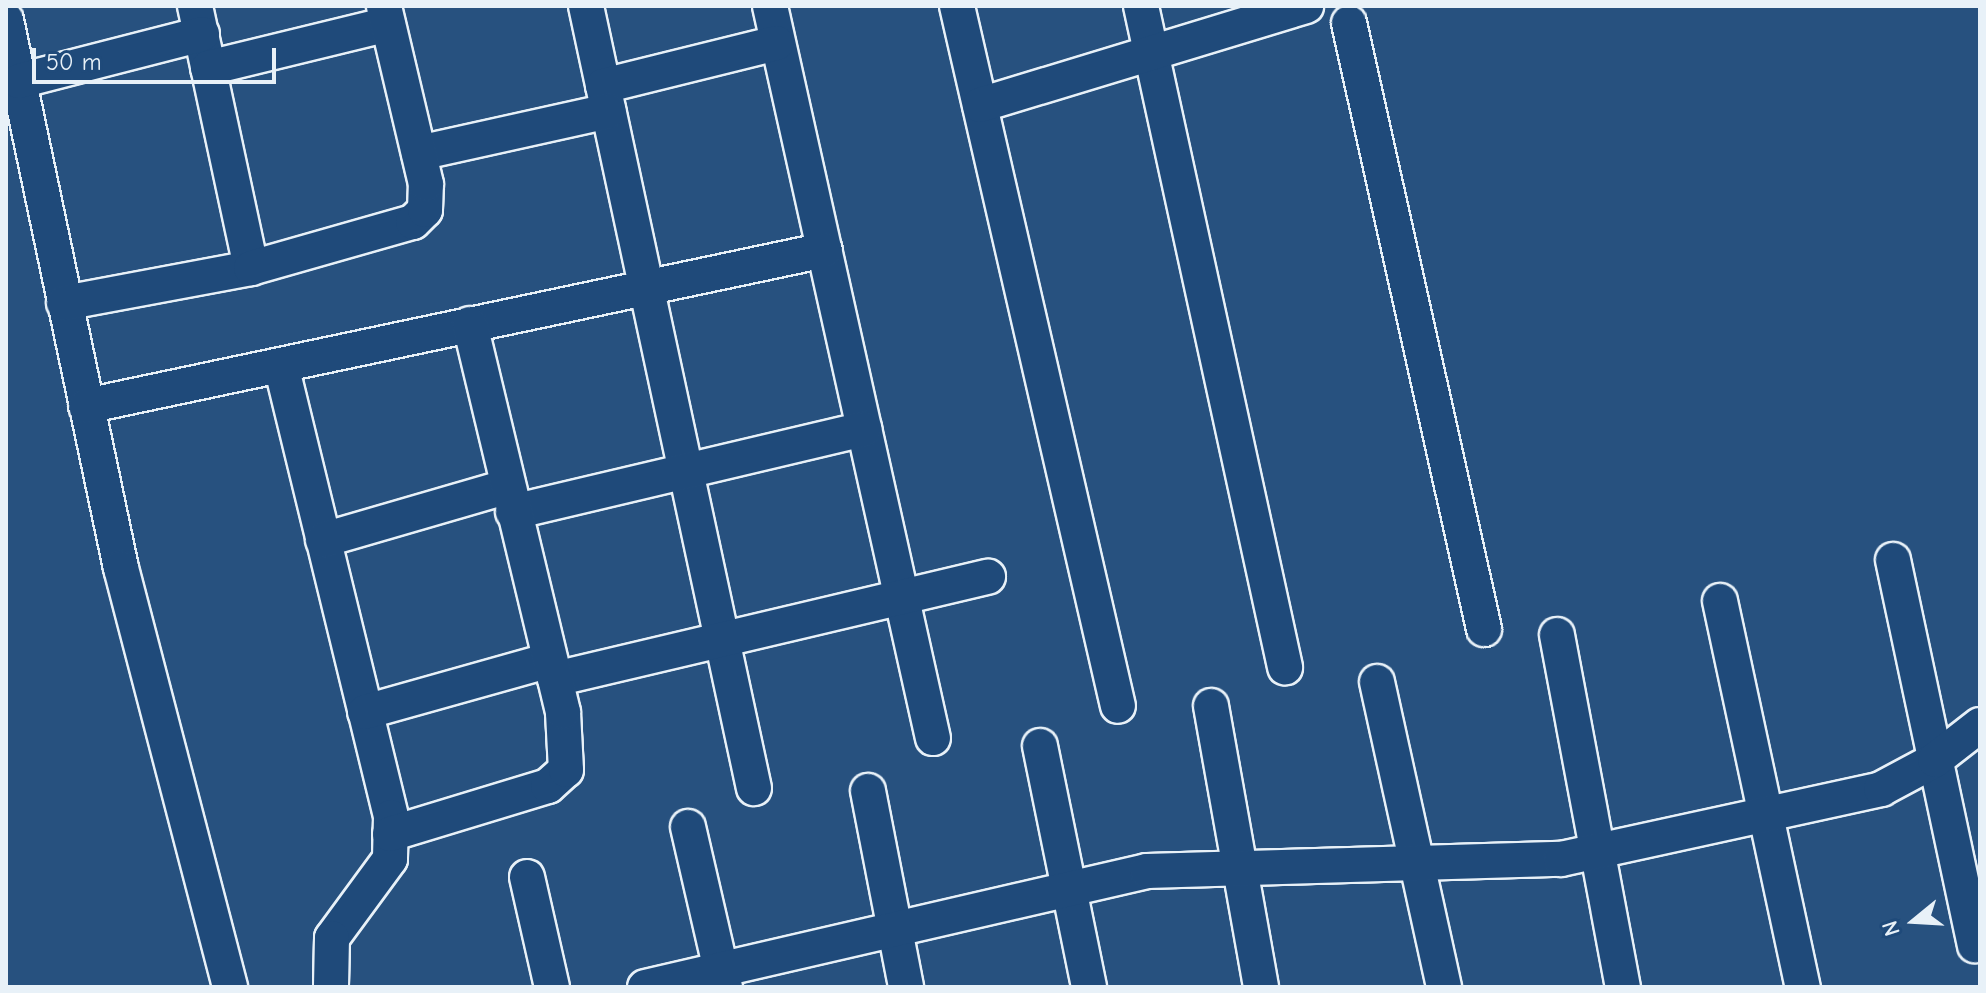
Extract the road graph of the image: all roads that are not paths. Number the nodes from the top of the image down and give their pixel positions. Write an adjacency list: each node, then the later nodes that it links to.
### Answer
1 (586, 6): 15 (street)
2 (770, 6): 11 (street)
3 (957, 6): 16 (street)
4 (1141, 6): 12 (street)
5 (1306, 6): 12 (street)
6 (1317, 6): 8 (street)
7 (386, 15): 13 (street); 17 (street)
8 (1358, 15): 33 (street)
9 (6, 20): 14 (street)
10 (198, 20): 13 (street); 14 (street)
11 (777, 43): 15 (street); 18 (street)
12 (1152, 55): 16 (street); 36 (street)
13 (208, 68): 19 (street)
14 (19, 81): 21 (street)
15 (606, 99): 17 (street); 20 (street)
16 (980, 105): 39 (street)
17 (419, 153): 19 (street)
18 (825, 250): 20 (street); 25 (street)
19 (251, 268): 21 (street)
20 (645, 286): 22 (street); 26 (street)
21 (64, 303): 24 (street)
22 (470, 324): 23 (street); 27 (street)
23 (281, 365): 24 (street); 28 (street)
24 (86, 406): 59 (street)
25 (864, 429): 26 (street); 31 (street)
26 (686, 473): 27 (street); 35 (street)
27 (510, 500): 28 (street); 37 (street)
28 (323, 540): 41 (street)
29 (1893, 560): 45 (street)
30 (988, 577): 31 (street)
31 (902, 600): 35 (street); 43 (street)
32 (1720, 601): 48 (street)
33 (1484, 629)
34 (1557, 635): 51 (street)
35 (721, 636): 37 (street); 46 (street)
36 (1285, 667)
37 (553, 669): 41 (street); 50 (street)
38 (1377, 682): 52 (street)
39 (1118, 706)
40 (1211, 706): 53 (street)
41 (365, 712): 50 (street)
42 (1980, 725): 45 (street)
43 (933, 738)
44 (1040, 746): 55 (street)
45 (1935, 760): 48 (street); 57 (street)
46 (754, 788)
47 (868, 791): 56 (street)
48 (1767, 815): 51 (street); 68 (street)
49 (688, 827): 58 (street)
50 (390, 834): 60 (street)
51 (1599, 851): 52 (street); 67 (street)
52 (1418, 861): 53 (street); 66 (street)
53 (1236, 864): 55 (street); 65 (street)
54 (527, 877): 61 (street)
55 (1069, 887): 56 (street); 64 (street)
56 (894, 927): 58 (street); 63 (street)
57 (1975, 945)
58 (723, 978): 62 (street)
59 (230, 987)
60 (331, 987)
61 (552, 987)
62 (645, 987)
63 (906, 987)
64 (1089, 987)
65 (1261, 987)
66 (1444, 987)
67 (1623, 987)
68 (1803, 987)

